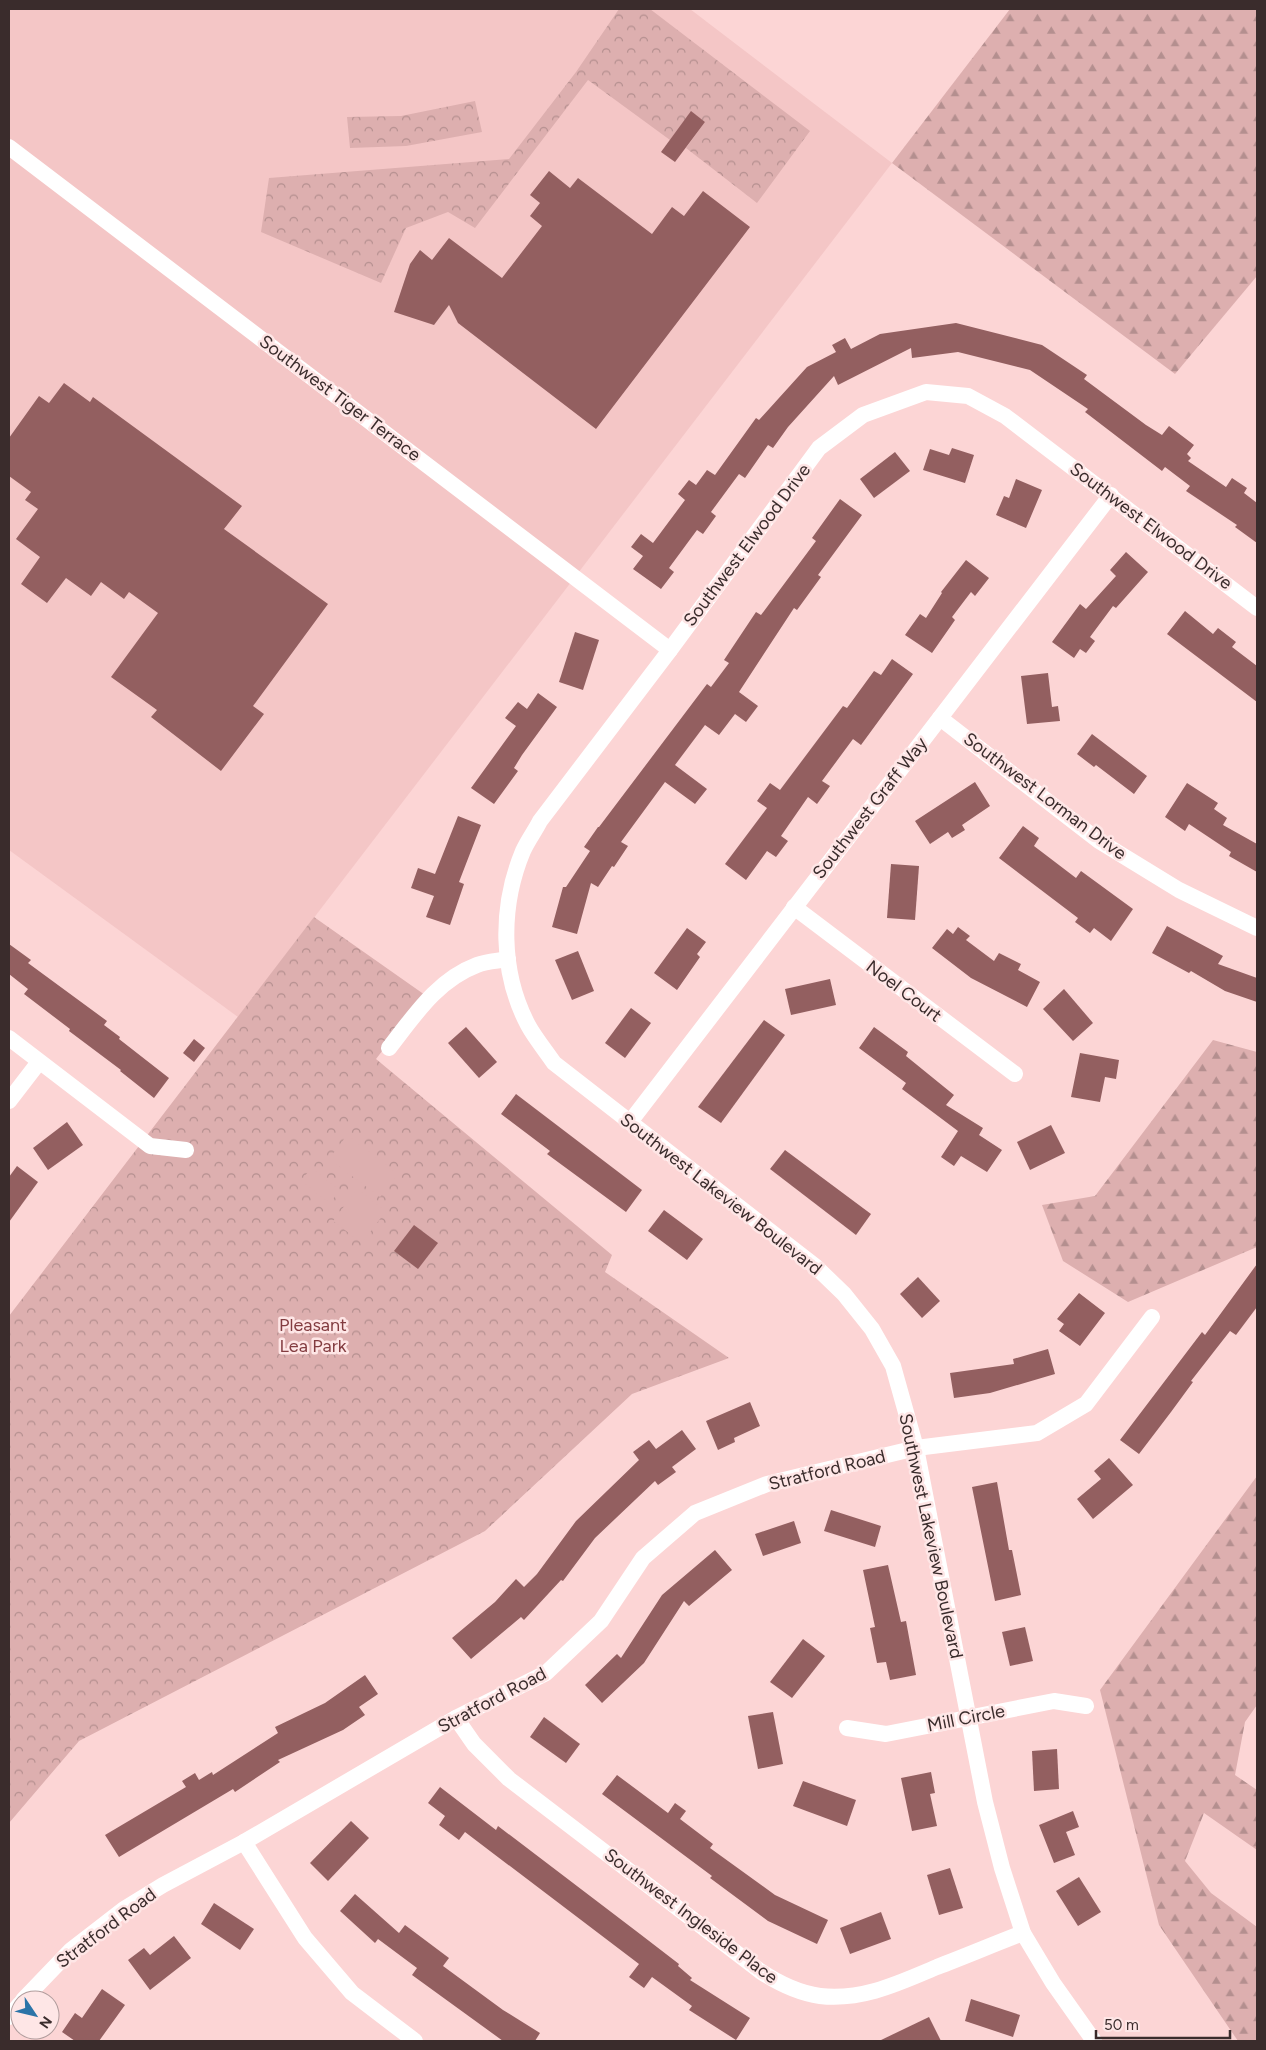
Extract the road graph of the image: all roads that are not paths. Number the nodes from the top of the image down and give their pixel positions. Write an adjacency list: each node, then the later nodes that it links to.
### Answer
1 (9, 147): 4 (street, Southwest Tiger Terrace)
2 (1111, 495): 3 (street, Southwest Elwood Drive); 4 (street, Southwest Elwood Drive); 5 (street, Southwest Graff Way)
3 (1257, 608)
4 (670, 650): 8 (street, Southwest Elwood Drive)
5 (940, 718): 6 (street, Southwest Graff Way); 7 (street, Southwest Lorman Drive)
6 (794, 907): 12 (street, Noel Court); 14 (street, Southwest Graff Way)
7 (1257, 928)
8 (508, 959): 10 (street); 14 (street, Southwest Lakeview Boulevard)
9 (9, 1038): 11 (street)
10 (389, 1048)
11 (39, 1062): 13 (street); 15 (street)
12 (1015, 1074)
13 (9, 1100)
14 (630, 1122): 17 (street, Southwest Lakeview Boulevard)
15 (186, 1150)
16 (1152, 1316): 17 (street, Stratford Road)
17 (916, 1448): 19 (street, Southwest Lakeview Boulevard); 20 (street, Stratford Road)
18 (1086, 1706): 19 (street, Mill Circle)
19 (968, 1717): 21 (street, Mill Circle); 23 (street, Southwest Lakeview Boulevard)
20 (456, 1718): 22 (street, Stratford Road); 23 (street, Southwest Ingleside Place)
21 (847, 1728)
22 (244, 1842): 24 (street, Stratford Road); 25 (street)
23 (1023, 1933): 26 (street, Southwest Lakeview Boulevard)
24 (33, 1990)
25 (414, 2041)
26 (1094, 2041)

